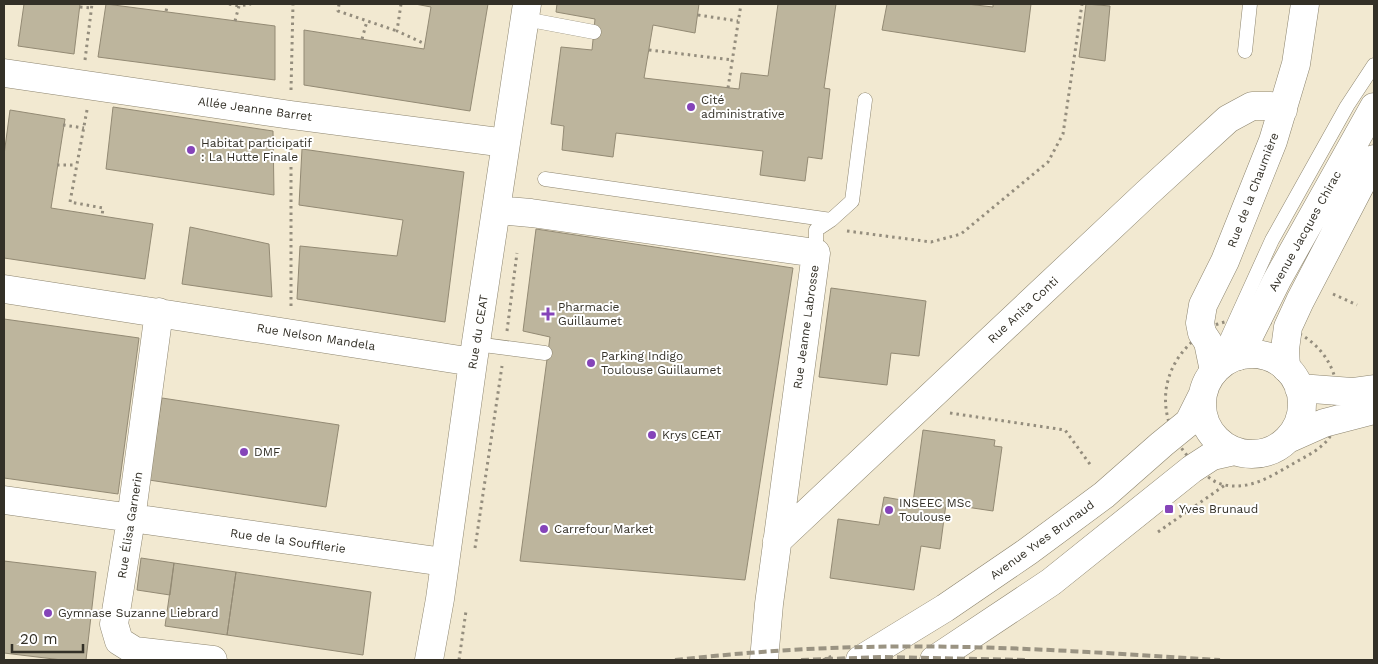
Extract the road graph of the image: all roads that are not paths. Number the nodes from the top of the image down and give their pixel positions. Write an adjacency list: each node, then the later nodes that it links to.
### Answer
1 (1250, 4): 5 (lane)
2 (1305, 4): 10 (street, Rue de la Chaumière)
3 (526, 11): 4 (lane); 11 (street, Rue du CEAT)
4 (594, 32)
5 (1245, 51)
6 (1374, 65): 19 (lane)
7 (4, 72): 11 (street, Allée Jeanne Barret)
8 (865, 100): 15 (lane)
9 (1374, 107): 19 (street, Avenue Jacques Chirac)
10 (1283, 110): 22 (street, Rue de la Chaumière); 31 (street, Rue Anita Conti)
11 (506, 143): 14 (street, Rue du CEAT)
12 (1374, 159): 23 (street)
13 (545, 179): 15 (lane)
14 (497, 210): 16 (street, Rue Jeanne Labrosse); 20 (street, Rue du CEAT)
15 (831, 220): 16 (lane)
16 (816, 254): 31 (street, Rue Jeanne Labrosse)
17 (4, 289): 18 (street, Rue Nelson Mandela)
18 (158, 312): 20 (street, Rue Nelson Mandela); 30 (street, Rue Élisa Garnerin)
19 (1247, 319): 22 (street, Avenue Jacques Chirac)
20 (475, 353): 21 (lane); 32 (street, Rue du CEAT)
21 (544, 353)
22 (1226, 363): 23 (street); 25 (street)
23 (1292, 378): 24 (street); 27 (street)
24 (1374, 389)
25 (1202, 396): 28 (street); 36 (street, Avenue Yves Brunaud)
26 (1374, 410): 27 (street)
27 (1288, 439): 28 (street)
28 (1234, 451): 37 (street)
29 (4, 500): 30 (street, Rue de la Soufflerie)
30 (132, 519): 32 (street, Rue de la Soufflerie); 33 (street, Rue Élisa Garnerin)
31 (777, 542): 35 (street, Rue Jeanne Labrosse)
32 (444, 562): 34 (street, Rue du CEAT)
33 (213, 660)
34 (429, 660)
35 (764, 660)
36 (860, 660)
37 (934, 660)

